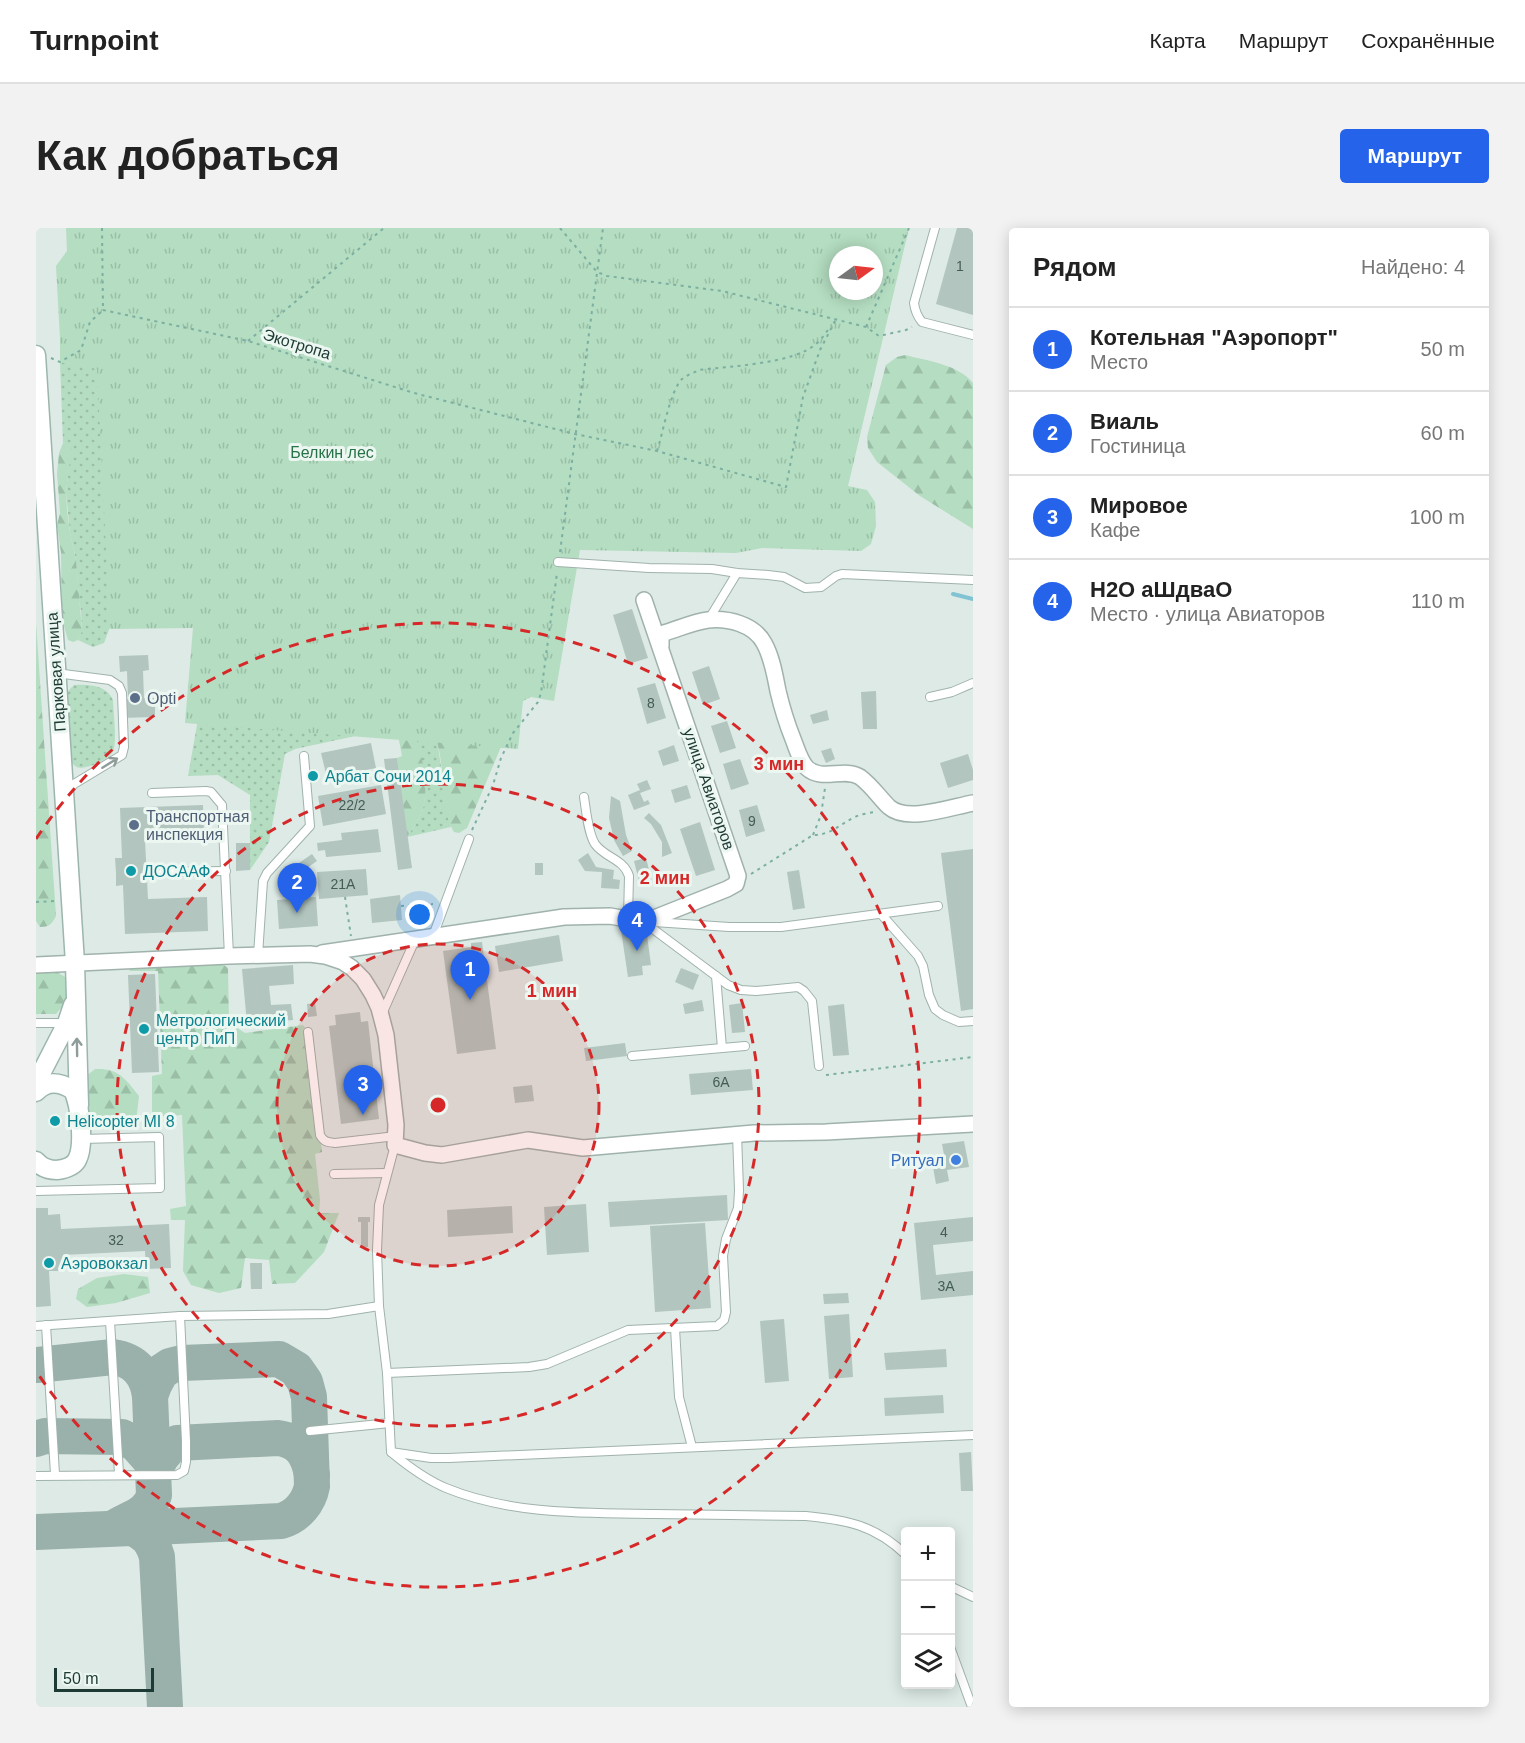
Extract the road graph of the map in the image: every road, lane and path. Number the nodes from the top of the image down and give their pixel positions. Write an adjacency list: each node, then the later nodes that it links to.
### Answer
1 (102, 228): 8 (path)
2 (384, 228): 13 (path)
3 (560, 228): 7 (path)
4 (603, 228): 7 (path)
5 (909, 228): 11 (path)
6 (935, 228): 10 (lane)
7 (597, 272): 9 (path); 15 (path)
8 (103, 310): 13 (path, Экотропа); 14 (path)
9 (836, 319): 11 (path); 16 (path); 16 (path, Экотропа)
10 (922, 322): 11 (path); 12 (lane)
11 (866, 327)
12 (973, 335)
13 (248, 341): 15 (path, Экотропа)
14 (40, 355): 23 (main road, Парковая улица)
15 (576, 434): 16 (path, Экотропа); 17 (path)
16 (657, 451)
17 (558, 562): 18 (lane); 34 (path)
18 (737, 573): 19 (lane); 21 (lane)
19 (973, 580)
20 (644, 600): 22 (street, улица Авиаторов)
21 (708, 620): 22 (street); 27 (street)
22 (661, 646): 37 (street, улица Авиаторов)
23 (56, 674): 29 (main road, Парковая улица); 29 (lane, one-way to 23)
24 (973, 683): 25 (lane)
25 (930, 697)
26 (304, 756): 51 (lane)
27 (824, 775): 32 (street); 33 (path)
28 (152, 793): 35 (lane)
29 (64, 797): 39 (main road, Парковая улица)
30 (584, 797): 45 (lane)
31 (973, 803): 32 (street)
32 (890, 808): 33 (path)
33 (813, 834): 37 (path)
34 (469, 839): 41 (lane)
35 (226, 871): 36 (lane); 52 (lane)
36 (163, 872)
37 (735, 884): 46 (street)
38 (345, 897): 49 (path)
39 (71, 900): 40 (path); 53 (main road, Парковая улица)
40 (36, 902)
41 (445, 903): 42 (path); 47 (lane)
42 (401, 906)
43 (938, 906): 44 (lane)
44 (881, 914): 46 (lane); 58 (lane)
45 (628, 918): 46 (street); 47 (street)
46 (644, 922): 55 (lane)
47 (433, 936): 48 (street)
48 (416, 939): 49 (street); 57 (lane)
49 (353, 948): 50 (street)
50 (310, 954): 51 (street); 57 (street)
51 (258, 955): 52 (street)
52 (230, 956): 53 (street)
53 (75, 963): 54 (street); 56 (main road, Парковая улица)
54 (36, 965)
55 (716, 976): 63 (lane); 66 (lane)
56 (76, 989): 60 (main road); 69 (main road, Парковая улица, one-way to 56)
57 (381, 1017): 73 (street)
58 (973, 1021)
59 (36, 1023): 60 (lane)
60 (67, 1023): 67 (main road)
61 (308, 1032): 73 (lane)
62 (745, 1046): 63 (lane)
63 (722, 1048): 64 (lane)
64 (632, 1056)
65 (973, 1057): 66 (path)
66 (819, 1066)
67 (36, 1083)
68 (36, 1092): 69 (main road)
69 (79, 1105): 72 (main road, Парковая улица)
70 (973, 1124): 71 (street)
71 (737, 1134): 73 (street); 83 (lane)
72 (80, 1139): 74 (main road, Парковая улица); 77 (lane)
73 (395, 1140): 75 (lane)
74 (36, 1161)
75 (387, 1173): 76 (lane); 78 (lane)
76 (334, 1174)
77 (36, 1191)
78 (379, 1306): 79 (lane); 84 (lane)
79 (180, 1316): 80 (lane); 91 (lane)
80 (110, 1321): 81 (lane); 91 (lane)
81 (46, 1325): 82 (lane); 90 (lane)
82 (36, 1326)
83 (675, 1328): 84 (lane); 88 (lane)
84 (387, 1373): 85 (lane)
85 (390, 1423): 86 (lane); 89 (lane)
86 (310, 1431)
87 (973, 1435): 88 (lane)
88 (692, 1447): 89 (lane)
89 (391, 1452): 93 (lane)
90 (55, 1474): 91 (lane); 92 (lane)
91 (119, 1474)
92 (36, 1476)
93 (901, 1550)
94 (955, 1588): 95 (lane)
95 (973, 1597)
96 (955, 1658): 97 (lane)
97 (972, 1707)

